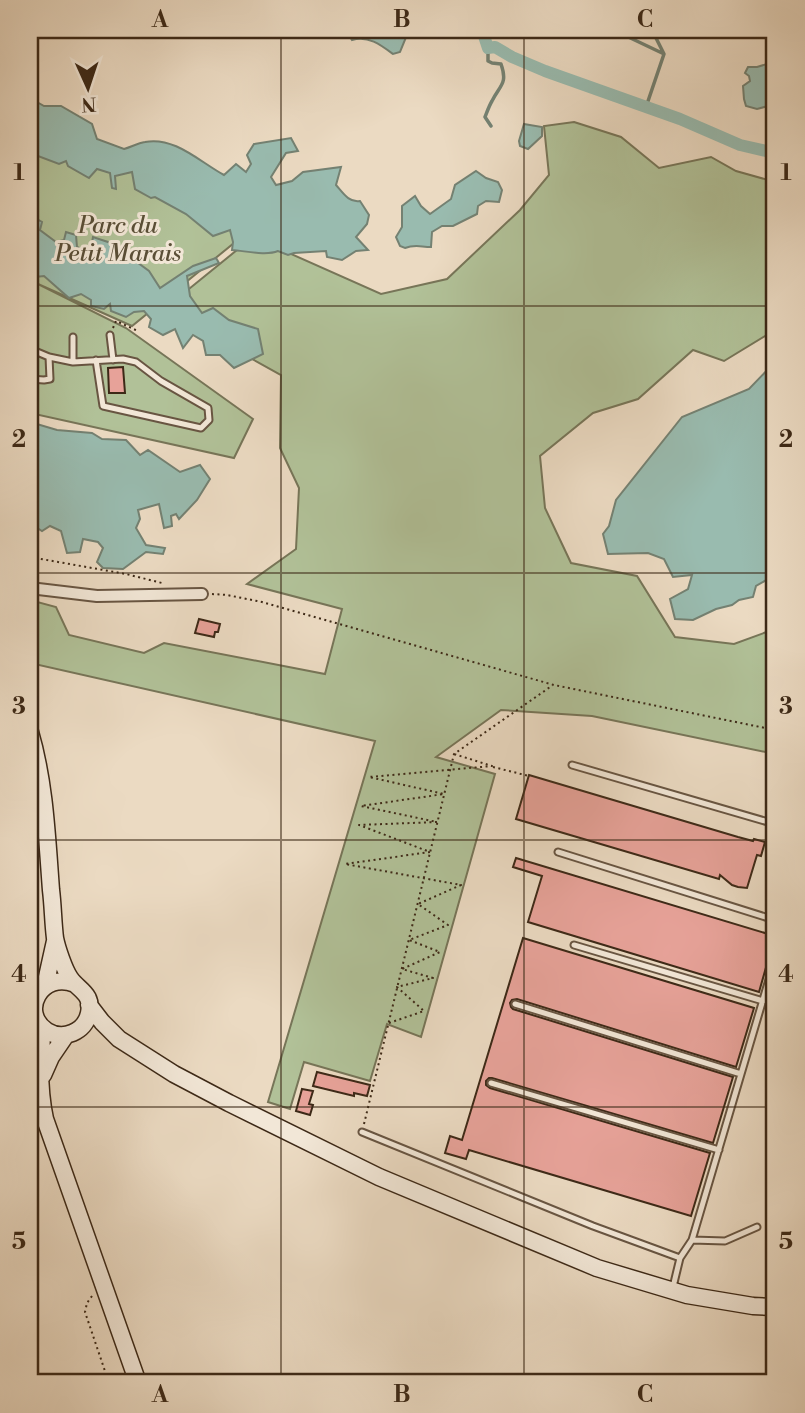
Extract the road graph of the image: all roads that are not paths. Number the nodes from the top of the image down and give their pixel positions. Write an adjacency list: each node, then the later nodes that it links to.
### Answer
1 (110, 335): 5 (lane)
2 (73, 337): 7 (lane)
3 (30, 349): 4 (lane)
4 (49, 357): 7 (lane); 8 (lane)
5 (113, 359): 6 (lane); 6 (lane)
6 (96, 360): 7 (lane)
7 (73, 362)
8 (30, 379)
9 (30, 588): 10 (street)
10 (202, 594)
11 (30, 733): 16 (street)
12 (572, 765): 13 (lane)
13 (775, 824)
14 (558, 852): 15 (lane)
15 (775, 920)
16 (55, 939): 19 (street); 20 (street)
17 (574, 945): 21 (lane)
18 (775, 959): 21 (lane)
19 (75, 984): 20 (street); 23 (street)
20 (39, 989): 24 (street)
21 (763, 1001): 27 (lane)
22 (515, 1004): 27 (lane)
23 (89, 1005): 25 (street); 26 (street)
24 (36, 1021): 25 (street); 28 (street)
25 (71, 1033): 26 (street); 28 (street)
26 (119, 1039): 35 (street)
27 (741, 1074): 31 (lane)
28 (40, 1082): 37 (street)
29 (491, 1083): 31 (lane)
30 (362, 1132): 34 (lane)
31 (719, 1150): 33 (lane)
32 (757, 1227): 33 (lane)
33 (692, 1240): 34 (lane)
34 (680, 1258): 35 (lane)
35 (673, 1290): 36 (street)
36 (775, 1307)
37 (138, 1383)

